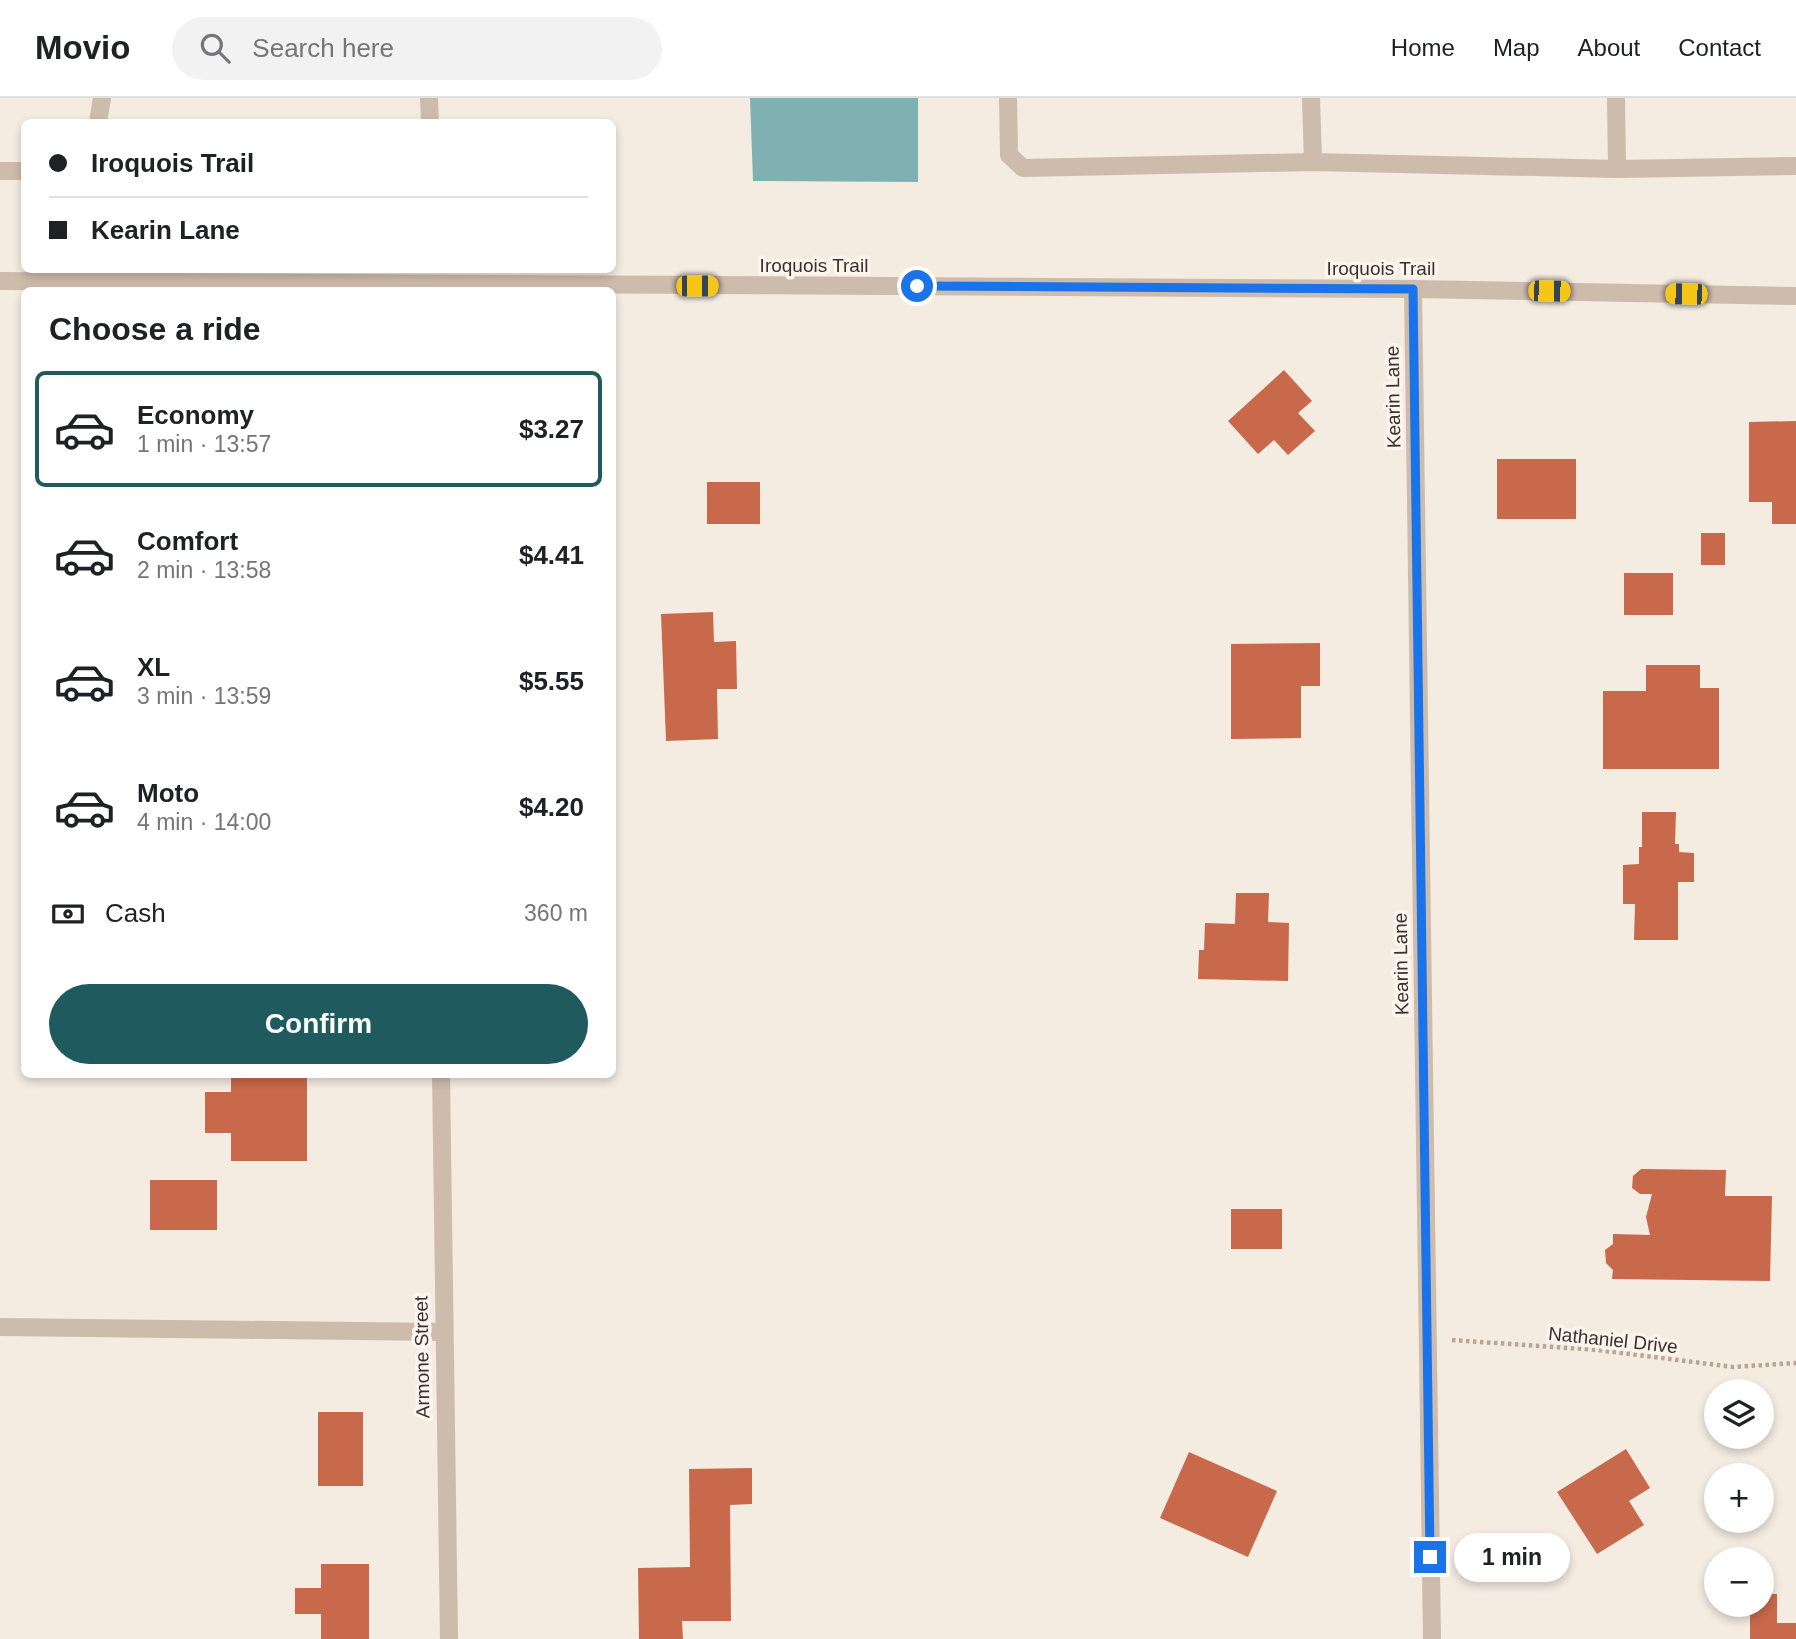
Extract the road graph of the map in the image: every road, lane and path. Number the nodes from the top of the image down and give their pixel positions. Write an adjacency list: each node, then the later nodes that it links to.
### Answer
1 (102, 98): 6 (street)
2 (429, 98): 7 (street)
3 (1008, 98): 8 (street)
4 (1311, 98): 8 (street)
5 (1616, 98): 10 (street)
6 (98, 119)
7 (430, 119)
8 (1313, 162): 10 (street)
9 (1796, 166): 10 (street)
10 (1616, 169)
11 (0, 171): 12 (street)
12 (21, 171)
13 (0, 281): 14 (street, Iroquois Trail)
14 (434, 282): 15 (street, Iroquois Trail)
15 (1413, 289): 16 (street, Iroquois Trail); 20 (street, Kearin Lane)
16 (1796, 296)
17 (441, 1078): 19 (street, Armone Street)
18 (0, 1326): 19 (street)
19 (443, 1332): 22 (street, Armone Street)
20 (1427, 1338): 21 (path, Nathaniel Drive); 23 (street, Kearin Lane)
21 (1796, 1363)
22 (449, 1639)
23 (1432, 1639)

